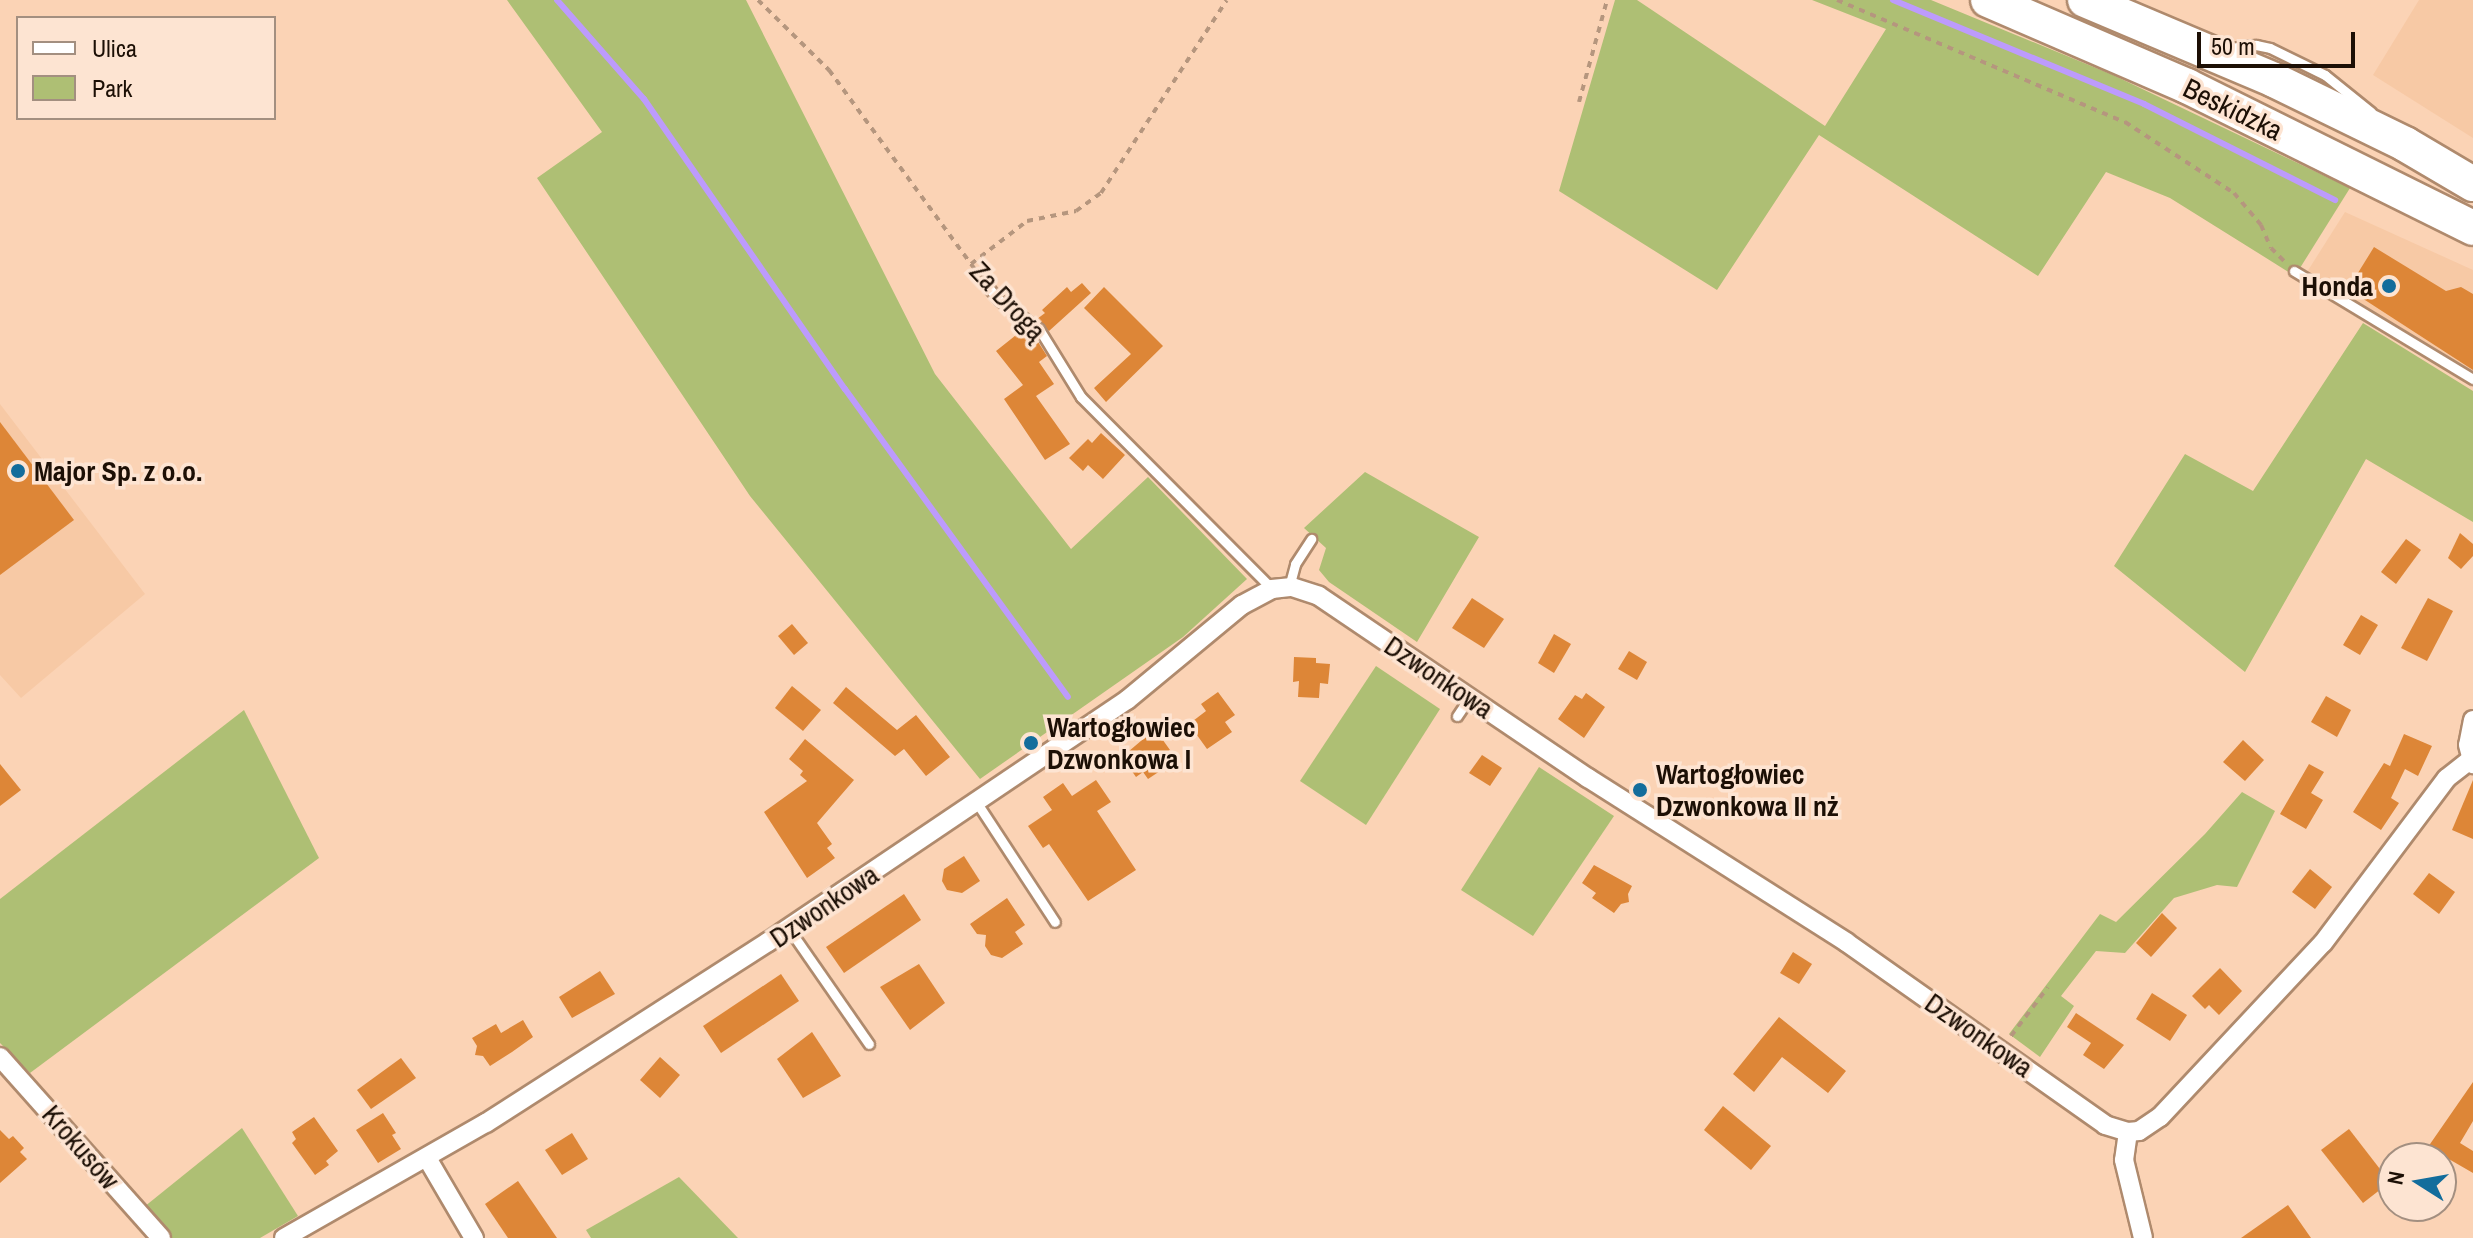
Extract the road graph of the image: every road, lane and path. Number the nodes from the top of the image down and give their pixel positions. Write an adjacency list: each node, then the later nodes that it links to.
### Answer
1 (758, 0): 12 (path, Za Drogą)
2 (1227, 0): 12 (path)
3 (1607, 0): 7 (path)
4 (1837, 0): 13 (path)
5 (1988, 0): 11 (highway, Beskidzka)
6 (2085, 0): 8 (highway, Beskidzka)
7 (1579, 102)
8 (2405, 144): 9 (highway); 10 (highway, Beskidzka)
9 (2473, 167)
10 (2473, 184)
11 (2468, 227)
12 (971, 264): 14 (path, Za Drogą)
13 (2294, 271): 15 (lane)
14 (983, 281): 17 (lane, Za Drogą)
15 (2473, 379)
16 (1311, 539): 17 (lane)
17 (1280, 588): 18 (street, Dzwonkowa); 22 (street, Dzwonkowa)
18 (1469, 698): 19 (lane); 27 (street, Dzwonkowa)
19 (1457, 716)
20 (2473, 720): 21 (street)
21 (2472, 762): 29 (street)
22 (977, 803): 23 (lane); 24 (street, Dzwonkowa)
23 (1055, 922)
24 (789, 929): 26 (lane); 30 (street, Dzwonkowa)
25 (2048, 987): 27 (path)
26 (869, 1044)
27 (2001, 1050): 29 (street, Dzwonkowa)
28 (0, 1057): 31 (street, Krokusów)
29 (2128, 1132): 34 (street)
30 (427, 1158): 32 (street, Dzwonkowa); 33 (street)
31 (161, 1238)
32 (284, 1238)
33 (474, 1238)
34 (2143, 1238)

